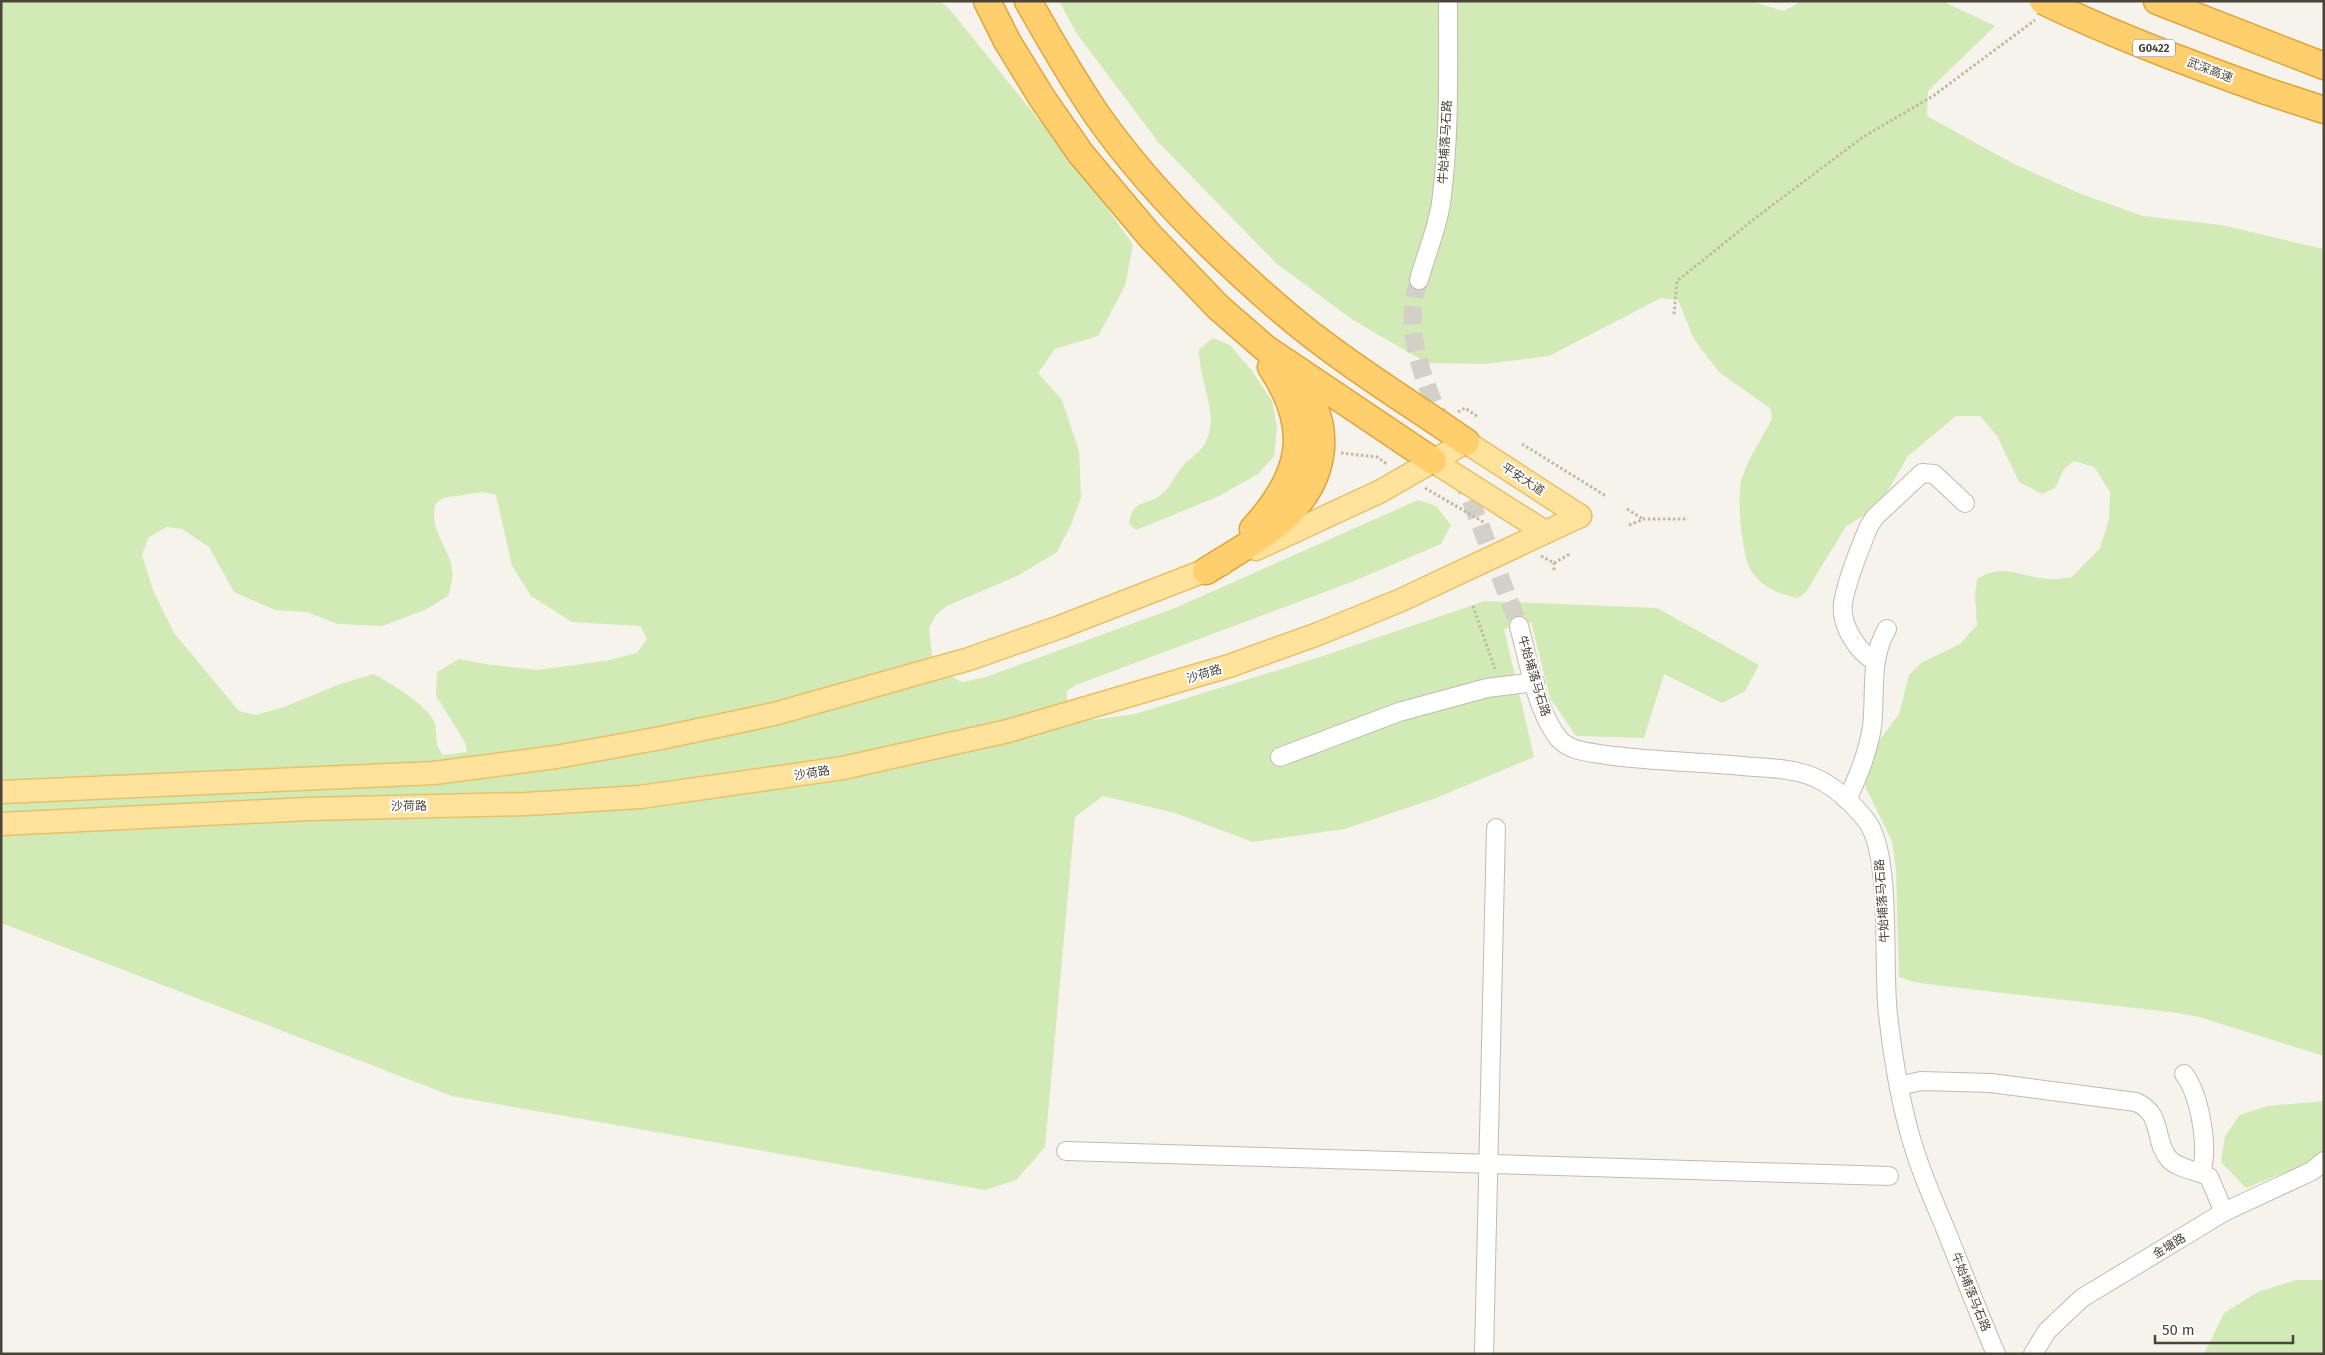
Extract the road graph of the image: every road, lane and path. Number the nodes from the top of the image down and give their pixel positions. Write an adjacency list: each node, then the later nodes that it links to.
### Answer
1 (987, 1): 10 (highway)
2 (1028, 1): 13 (highway)
3 (1448, 1): 8 (street, 牛始埔落马石路)
4 (2157, 1): 6 (highway)
5 (2040, 10): 7 (highway, 武深高速 / G0422, bridge); 9 (path)
6 (2324, 66)
7 (2324, 110)
8 (1418, 280)
9 (1674, 314)
10 (1255, 340): 16 (highway); 32 (highway)
11 (1466, 408): 12 (path)
12 (1478, 417)
13 (1466, 442): 16 (main road); 22 (main road, 平安大道)
14 (1522, 444): 19 (path)
15 (1339, 453): 17 (path)
16 (1434, 460): 27 (main road); 32 (main road)
17 (1387, 465)
18 (1424, 487): 25 (path)
19 (1606, 496)
20 (1965, 503): 36 (street)
21 (1627, 509): 23 (path)
22 (1580, 516): 27 (main road, 沙荷路)
23 (1644, 519): 24 (path); 26 (path)
24 (1688, 519)
25 (1485, 523)
26 (1629, 525)
27 (1545, 532): 42 (main road, 沙荷路)
28 (1570, 554): 30 (path)
29 (1538, 555): 30 (path)
30 (1554, 563): 31 (path)
31 (1554, 570)
32 (1206, 571): 40 (main road)
33 (1473, 606): 38 (path)
34 (1519, 626): 37 (street, 牛始埔落马石路)
35 (1887, 629): 36 (street)
36 (1875, 661): 41 (street)
37 (1535, 682): 38 (street); 41 (street, 牛始埔落马石路)
38 (1500, 686): 39 (street)
39 (1280, 757)
40 (1, 792)
41 (1847, 800): 45 (street, 牛始埔落马石路)
42 (1, 824)
43 (1496, 828): 47 (street)
44 (2184, 1074): 49 (street)
45 (1899, 1086): 49 (street); 53 (street, 牛始埔落马石路)
46 (1066, 1151): 47 (street)
47 (1488, 1164): 50 (street); 52 (street)
48 (2320, 1170): 51 (street, 金塘路)
49 (2201, 1172): 51 (street)
50 (1888, 1176)
51 (2224, 1212): 54 (street, 金塘路)
52 (1484, 1354)
53 (1996, 1354)
54 (2032, 1354)

